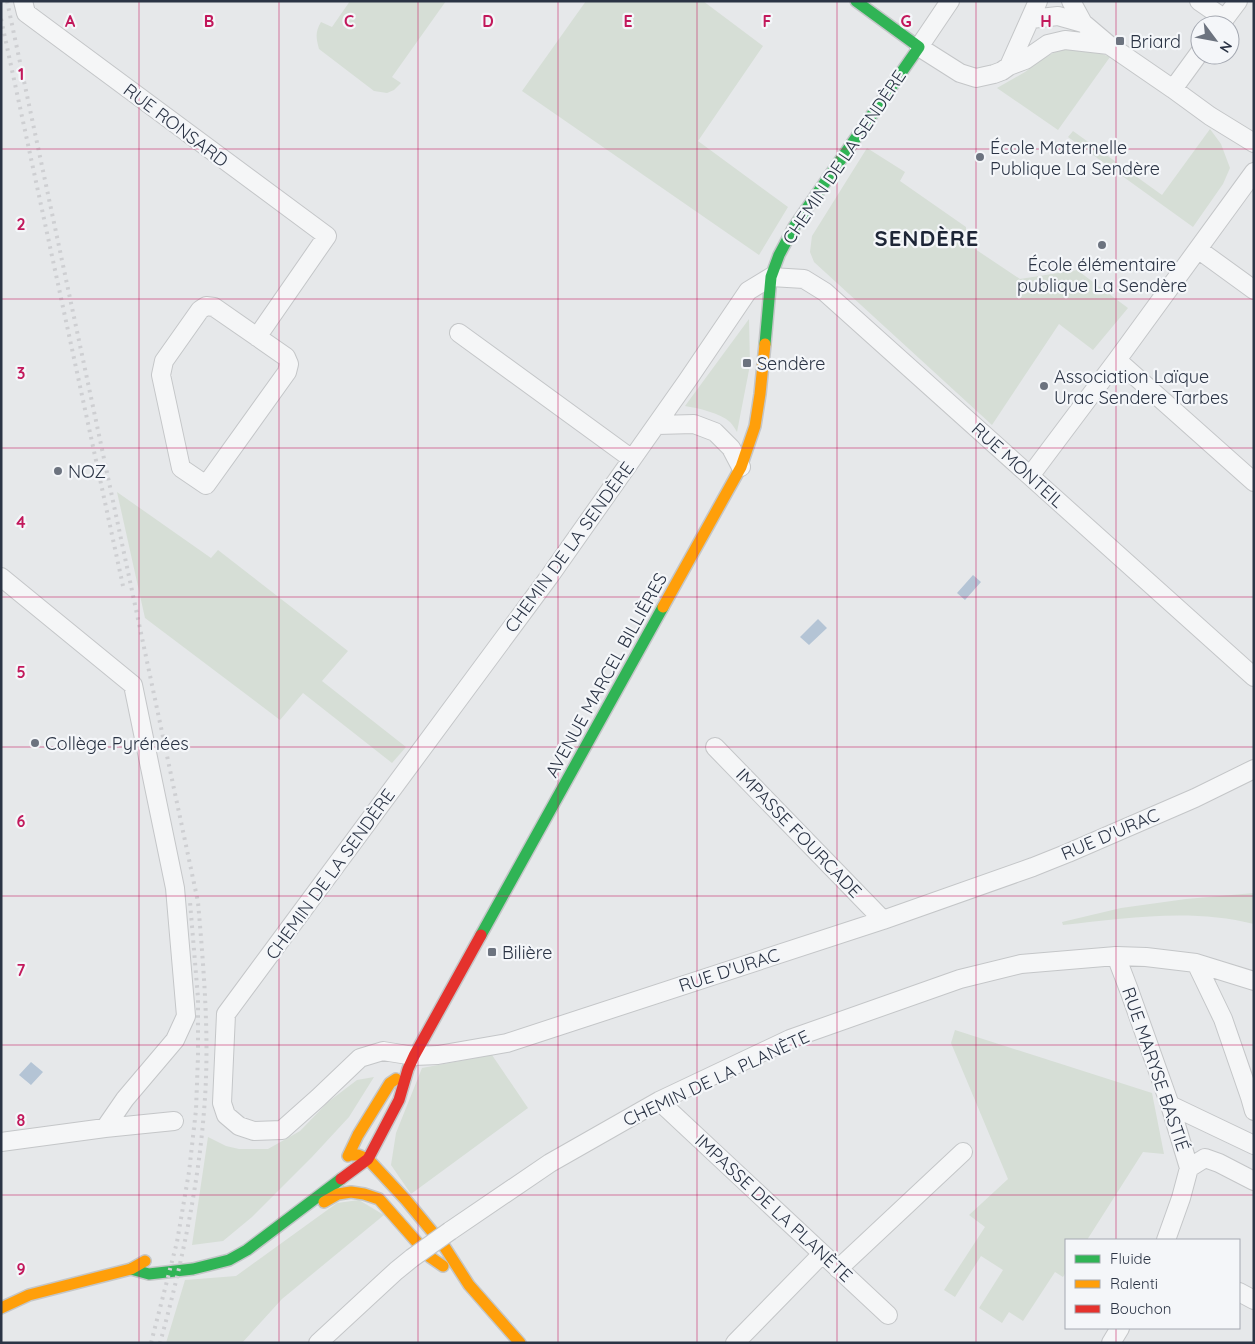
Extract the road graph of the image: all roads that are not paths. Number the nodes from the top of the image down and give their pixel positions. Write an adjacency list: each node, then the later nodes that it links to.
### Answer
1 (856, 1): 14 (street)
2 (950, 1): 14 (street, CHEMIN DE LA SENDÈRE)
3 (1038, 1): 10 (street)
4 (1071, 1): 11 (street)
5 (1199, 1): 8 (street)
6 (1238, 1): 9 (street)
7 (25, 7): 24 (street, RUE RONSARD)
8 (1215, 15)
9 (1228, 15)
10 (1031, 19): 11 (street); 12 (street); 16 (street)
11 (1083, 22): 13 (street)
12 (1048, 44): 13 (street); 16 (street)
13 (1109, 45): 17 (street)
14 (919, 47): 16 (street); 21 (street, CHEMIN DE LA SENDÈRE)
15 (1191, 65): 17 (street)
16 (1009, 66)
17 (1173, 89): 18 (street)
18 (1254, 143)
19 (1254, 172): 20 (street)
20 (1199, 250): 22 (street); 25 (street)
21 (771, 277): 26 (street, CHEMIN DE LA SENDÈRE); 28 (street, AVENUE MARCEL BILLIÈRES); 29 (street, RUE MONTEIL)
22 (1254, 290)
23 (459, 333): 27 (street)
24 (257, 337): 24 (street)
25 (1118, 360): 29 (street); 30 (street)
26 (657, 424): 27 (street, CHEMIN DE LA SENDÈRE); 28 (street)
27 (632, 459): 41 (street, CHEMIN DE LA SENDÈRE)
28 (741, 467): 39 (street, AVENUE MARCEL BILLIÈRES)
29 (1030, 476): 32 (street, RUE MONTEIL)
30 (1254, 482)
31 (1, 577): 45 (street)
32 (1254, 677)
33 (715, 747): 35 (street, IMPASSE FOURCADE)
34 (1254, 769): 35 (street, RUE D'URAC)
35 (883, 920): 39 (street, RUE D'URAC)
36 (1116, 956): 37 (street, CHEMIN DE LA PLANÈTE); 40 (street, CHEMIN DE LA PLANÈTE); 42 (street, RUE MARYSE BASTIÉ)
37 (1196, 963): 38 (street, CHEMIN DE LA PLANÈTE); 43 (street)
38 (1254, 981)
39 (411, 1063): 41 (street, RUE D'URAC); 49 (street, AVENUE MARCEL BILLIÈRES); 50 (street, AVENUE MARCEL BILLIÈRES)
40 (659, 1101): 57 (street, IMPASSE DE LA PLANÈTE); 69 (street, CHEMIN DE LA PLANÈTE, bridge)
41 (222, 1103)
42 (1170, 1105): 47 (street); 51 (street, RUE MARYSE BASTIÉ)
43 (1254, 1111)
44 (174, 1121): 45 (street)
45 (105, 1128): 46 (street)
46 (1, 1142)
47 (1254, 1145)
48 (963, 1152): 60 (street)
49 (344, 1159): 50 (street); 52 (street)
50 (368, 1159): 52 (street); 61 (street)
51 (1189, 1168): 53 (street); 56 (street, RUE MARYSE BASTIÉ)
52 (359, 1176): 54 (street); 55 (street)
53 (1254, 1181)
54 (379, 1200): 55 (street); 61 (street)
55 (273, 1231): 59 (street)
56 (1166, 1239)
57 (822, 1254): 60 (street, IMPASSE DE LA PLANÈTE); 71 (street)
58 (156, 1260): 59 (street)
59 (131, 1269): 64 (street)
60 (838, 1269): 67 (street, IMPASSE DE LA PLANÈTE)
61 (469, 1285): 70 (street)
62 (11, 1292): 64 (street)
63 (1240, 1293): 65 (street)
64 (29, 1294): 66 (street)
65 (1254, 1300)
66 (1, 1308)
67 (888, 1316)
68 (1119, 1329): 72 (street)
69 (318, 1343)
70 (520, 1343)
71 (735, 1343)
72 (1111, 1343)

